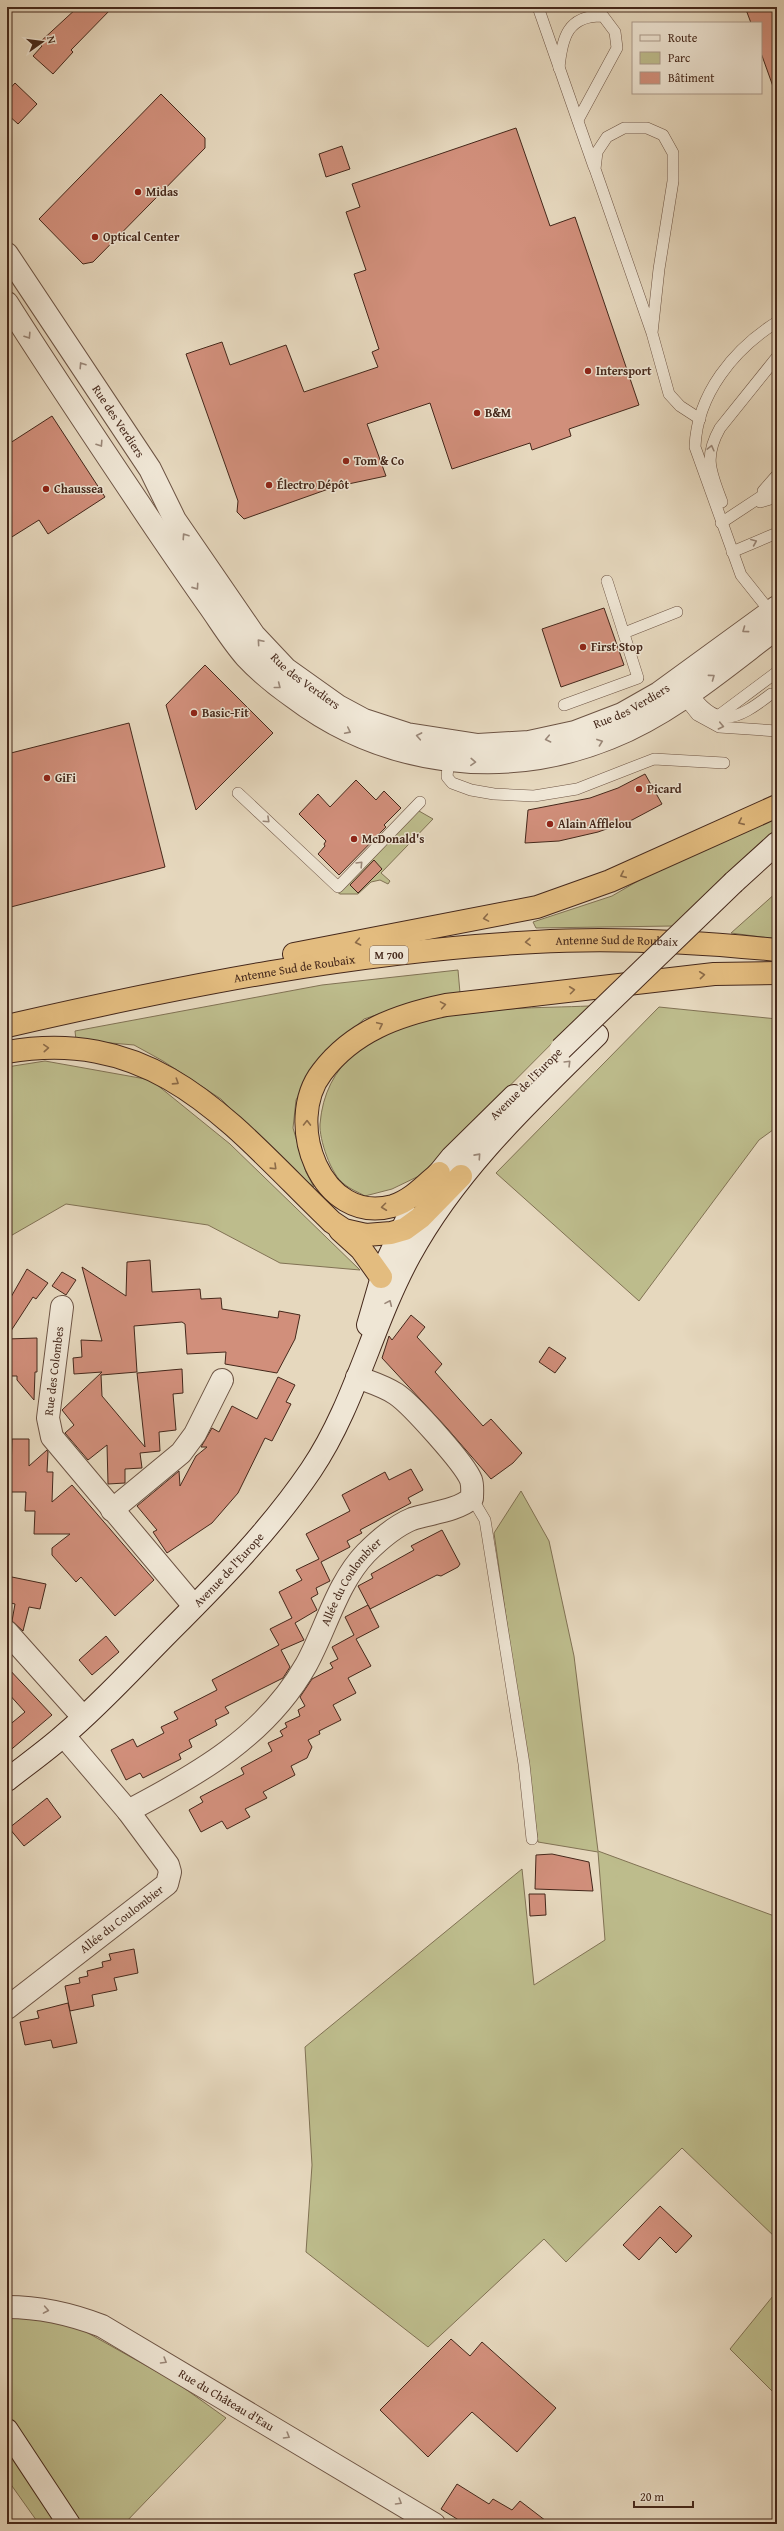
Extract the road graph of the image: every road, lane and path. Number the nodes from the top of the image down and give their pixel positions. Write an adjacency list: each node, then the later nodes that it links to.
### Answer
1 (538, 7): 2 (lane)
2 (559, 68): 3 (lane); 3 (lane)
3 (578, 120): 4 (lane)
4 (594, 169): 8 (lane); 8 (lane)
5 (7, 254): 31 (street, Rue des Verdiers, one-way to 5)
6 (7, 303): 31 (street, Rue des Verdiers, one-way to 31)
7 (777, 322): 10 (lane)
8 (652, 333): 10 (lane)
9 (777, 357): 16 (lane, one-way to 9)
10 (700, 419): 16 (lane)
11 (777, 475): 14 (lane)
12 (777, 486): 14 (lane)
13 (777, 497): 15 (lane)
14 (756, 500): 15 (lane)
15 (744, 508): 16 (lane)
16 (724, 521): 18 (lane)
17 (777, 533): 18 (lane, one-way to 17)
18 (735, 550): 21 (lane)
19 (607, 581): 22 (lane)
20 (677, 612): 22 (lane)
21 (775, 617): 24 (street, Rue des Verdiers)
22 (624, 633): 26 (lane)
23 (777, 672): 28 (lane)
24 (681, 688): 28 (lane); 29 (lane, one-way to 29); 31 (street, Rue des Verdiers)
25 (771, 694): 27 (lane)
26 (564, 705)
27 (753, 709): 28 (lane); 29 (lane)
28 (718, 716)
29 (758, 731): 30 (lane)
30 (777, 731)
31 (450, 751): 32 (lane)
32 (724, 763)
33 (238, 793): 34 (lane, one-way to 34)
34 (420, 802)
35 (777, 806): 42 (highway, one-way to 42)
36 (777, 843): 38 (street, Avenue de l'Europe)
37 (777, 860): 38 (street, Avenue de l'Europe)
38 (739, 886): 46 (street, Avenue de l'Europe, bridge); 47 (street, Avenue de l'Europe, one-way to 38)
39 (777, 950): 42 (highway, Antenne Sud de Roubaix / M 700, one-way to 42)
40 (777, 963): 44 (highway, Antenne Sud de Roubaix / M 700)
41 (777, 974): 46 (highway, one-way to 41)
42 (72, 1011): 43 (highway, Antenne Sud de Roubaix / M 700)
43 (7, 1026)
44 (7, 1039)
45 (7, 1052): 48 (highway, one-way to 48)
46 (439, 1172): 49 (street, Avenue de l'Europe)
47 (461, 1176): 49 (highway); 52 (street, Avenue de l'Europe, one-way to 47)
48 (332, 1222): 49 (highway); 50 (highway)
49 (400, 1230): 50 (street, Avenue de l'Europe)
50 (381, 1278): 52 (street, Avenue de l'Europe)
51 (62, 1307): 55 (street, Rue des Colombes)
52 (357, 1377): 54 (street); 56 (street, Avenue de l'Europe)
53 (222, 1380): 55 (street)
54 (472, 1498): 61 (street, Allée du Coulombier); 62 (lane)
55 (112, 1510): 56 (street, Rue des Colombes)
56 (194, 1606): 58 (street, Avenue de l'Europe)
57 (7, 1632): 58 (street)
58 (84, 1717): 59 (street, Avenue de l'Europe)
59 (64, 1736): 60 (street, Avenue de l'Europe); 61 (street, Allée du Coulombier)
60 (7, 1780)
61 (128, 1811): 63 (street, Allée du Coulombier)
62 (532, 1839)
63 (7, 2008)
64 (7, 2307): 68 (street, Rue du Château d'Eau, one-way to 68)
65 (7, 2430): 67 (street)
66 (7, 2448): 67 (street)
67 (68, 2524)
68 (434, 2524)

